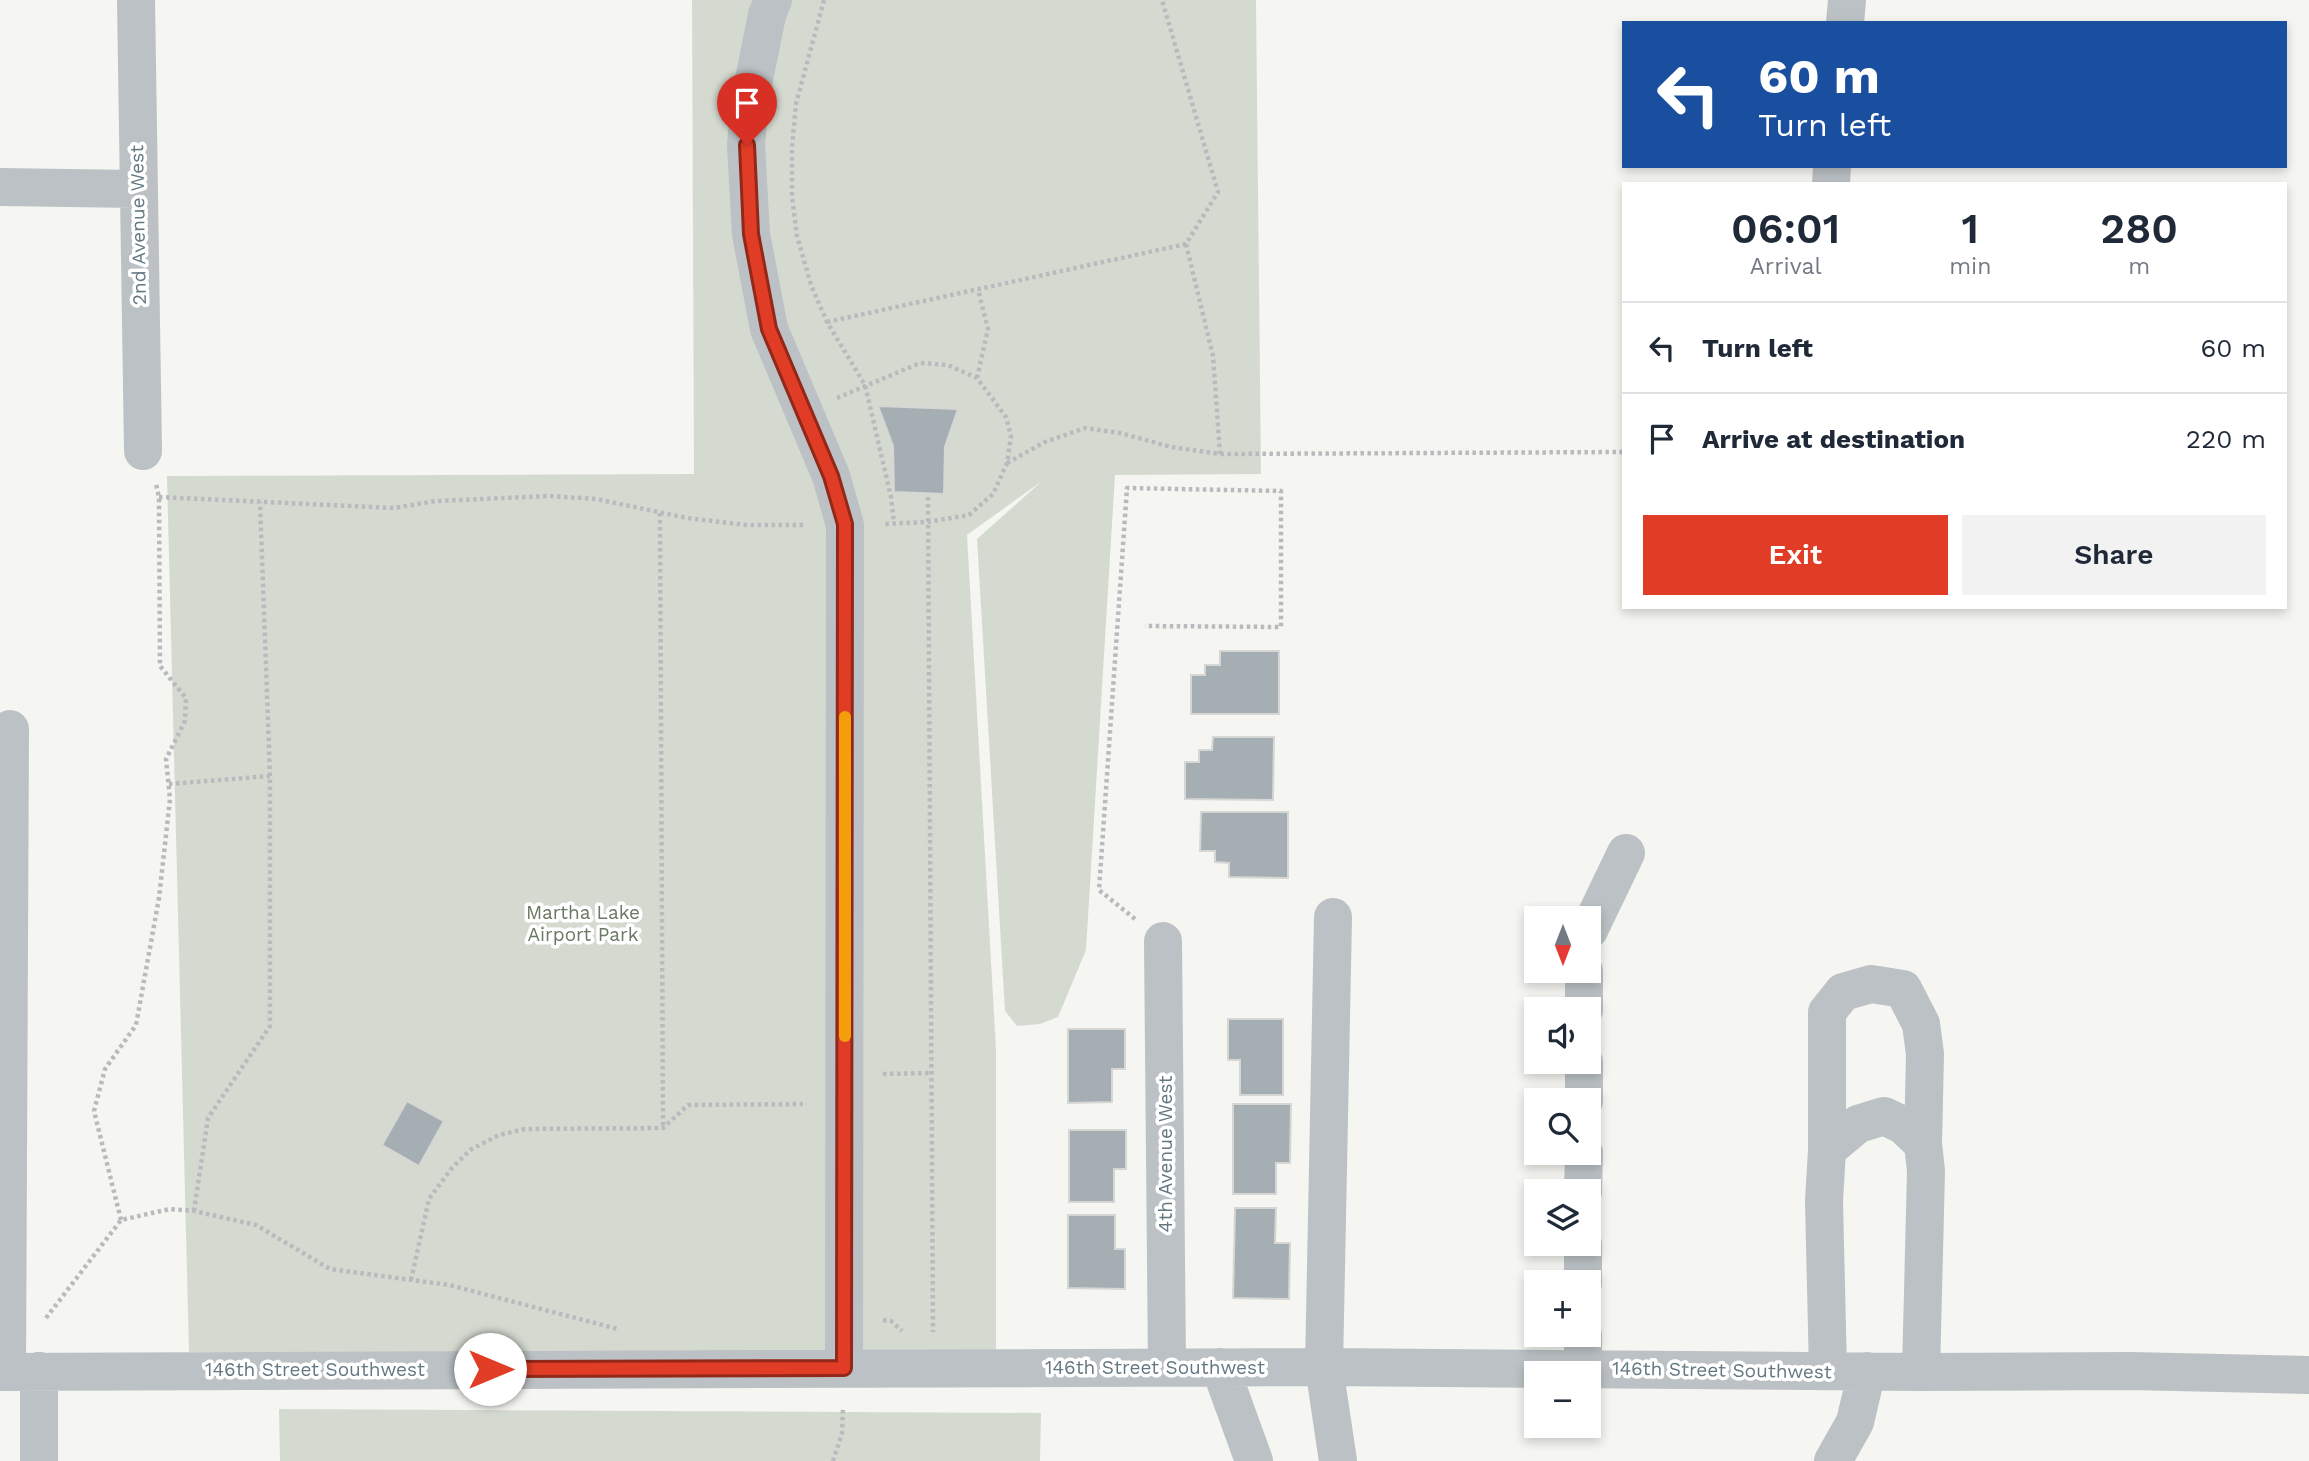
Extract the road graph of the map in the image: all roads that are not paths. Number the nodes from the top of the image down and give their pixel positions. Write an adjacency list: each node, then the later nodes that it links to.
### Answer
1 (136, 0): 6 (street, 2nd Avenue West)
2 (773, 0): 20 (street)
3 (1847, 0): 4 (street)
4 (1845, 21)
5 (0, 187): 6 (street)
6 (137, 189): 7 (street, 2nd Avenue West)
7 (143, 451)
8 (10, 729): 16 (street)
9 (1626, 853): 10 (street)
10 (1601, 906)
11 (1333, 917): 19 (street)
12 (1163, 941): 17 (street, 4th Avenue West)
13 (1923, 1144): 14 (street); 14 (street); 23 (street)
14 (1827, 1150): 21 (street)
15 (1583, 1352): 19 (street, 146th Street Southwest); 21 (street, 146th Street Southwest)
16 (13, 1364): 20 (street, 146th Street Southwest); 25 (street)
17 (1167, 1367): 18 (street, 146th Street Southwest); 20 (street, 146th Street Southwest)
18 (1220, 1367): 19 (street, 146th Street Southwest); 26 (street)
19 (1324, 1367): 27 (street)
20 (844, 1368)
21 (1828, 1371): 22 (street, 146th Street Southwest)
22 (1867, 1371): 23 (street, 146th Street Southwest); 28 (street)
23 (1921, 1372): 24 (street, 146th Street Southwest)
24 (2309, 1375)
25 (39, 1461)
26 (1254, 1461)
27 (1338, 1461)
28 (1833, 1461)

